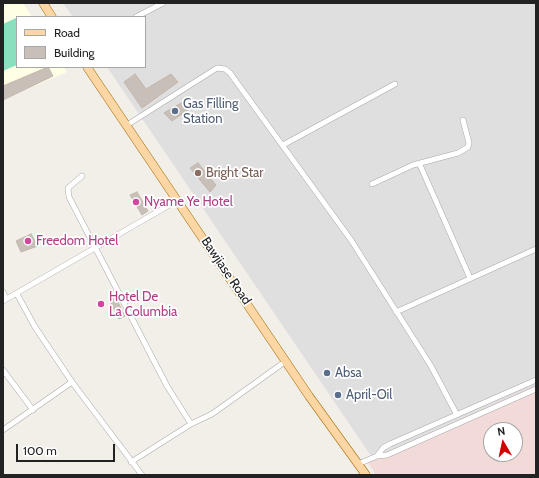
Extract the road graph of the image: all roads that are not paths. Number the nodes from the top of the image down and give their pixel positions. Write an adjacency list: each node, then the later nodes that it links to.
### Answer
1 (43, 3): 3 (main road)
2 (163, 3): 4 (street)
3 (51, 16)
4 (138, 16)
5 (88, 68): 8 (main road, Bawjiase Road)
6 (395, 84): 9 (street)
7 (463, 120): 10 (street)
8 (127, 125): 9 (street); 13 (main road, Bawjiase Road)
9 (283, 145): 20 (street)
10 (420, 164): 12 (street); 16 (street)
11 (82, 176): 14 (street)
12 (372, 184)
13 (178, 200): 14 (street); 21 (main road, Bawjiase Road)
14 (95, 248): 18 (street); 28 (street)
15 (536, 250): 16 (street)
16 (470, 278): 20 (street)
17 (3, 292): 19 (street)
18 (17, 294): 19 (street); 24 (street)
19 (5, 300)
20 (396, 312): 27 (street)
21 (286, 361): 28 (street); 32 (main road, Bawjiase Road)
22 (3, 370): 26 (street)
23 (536, 380): 27 (street)
24 (72, 382): 26 (street); 31 (street)
25 (536, 389): 30 (street)
26 (33, 410): 29 (street)
27 (457, 415): 30 (street)
28 (191, 424): 31 (street)
29 (3, 430)
30 (377, 456): 32 (street)
31 (131, 462): 33 (street)
32 (358, 464): 34 (main road, Bawjiase Road)
33 (142, 475)
34 (366, 475)

